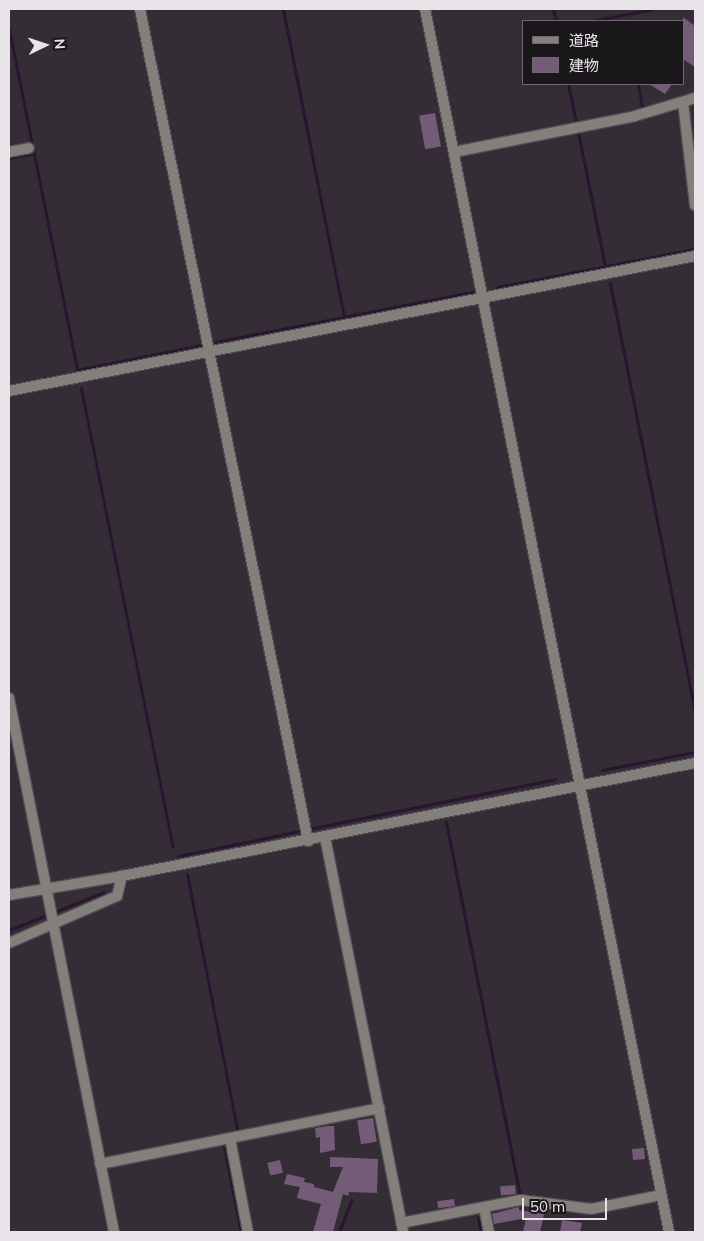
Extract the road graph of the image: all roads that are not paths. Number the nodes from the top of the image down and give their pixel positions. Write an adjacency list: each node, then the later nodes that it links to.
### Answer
1 (140, 9): 11 (street)
2 (424, 9): 7 (street)
3 (695, 98): 4 (street)
4 (683, 102): 7 (street); 8 (street)
5 (29, 148): 6 (street)
6 (9, 152)
7 (454, 152): 10 (street)
8 (695, 205)
9 (695, 256): 10 (street)
10 (482, 297): 11 (street); 15 (street)
11 (209, 350): 12 (street); 17 (street)
12 (9, 391)
13 (9, 698): 19 (street)
14 (695, 764): 15 (street)
15 (580, 786): 16 (street); 26 (street)
16 (325, 837): 17 (street); 23 (street)
17 (308, 841): 18 (street)
18 (122, 876): 19 (street); 21 (street)
19 (46, 889): 20 (street); 21 (street)
20 (9, 894)
21 (52, 917): 22 (street); 25 (street)
22 (9, 943)
23 (379, 1108): 24 (street); 28 (street)
24 (230, 1138): 25 (street); 30 (street)
25 (100, 1164): 29 (street)
26 (661, 1195): 27 (street); 32 (street)
27 (484, 1208): 28 (street); 31 (street)
28 (402, 1227)
29 (114, 1232)
30 (248, 1232)
31 (489, 1232)
32 (669, 1232)

